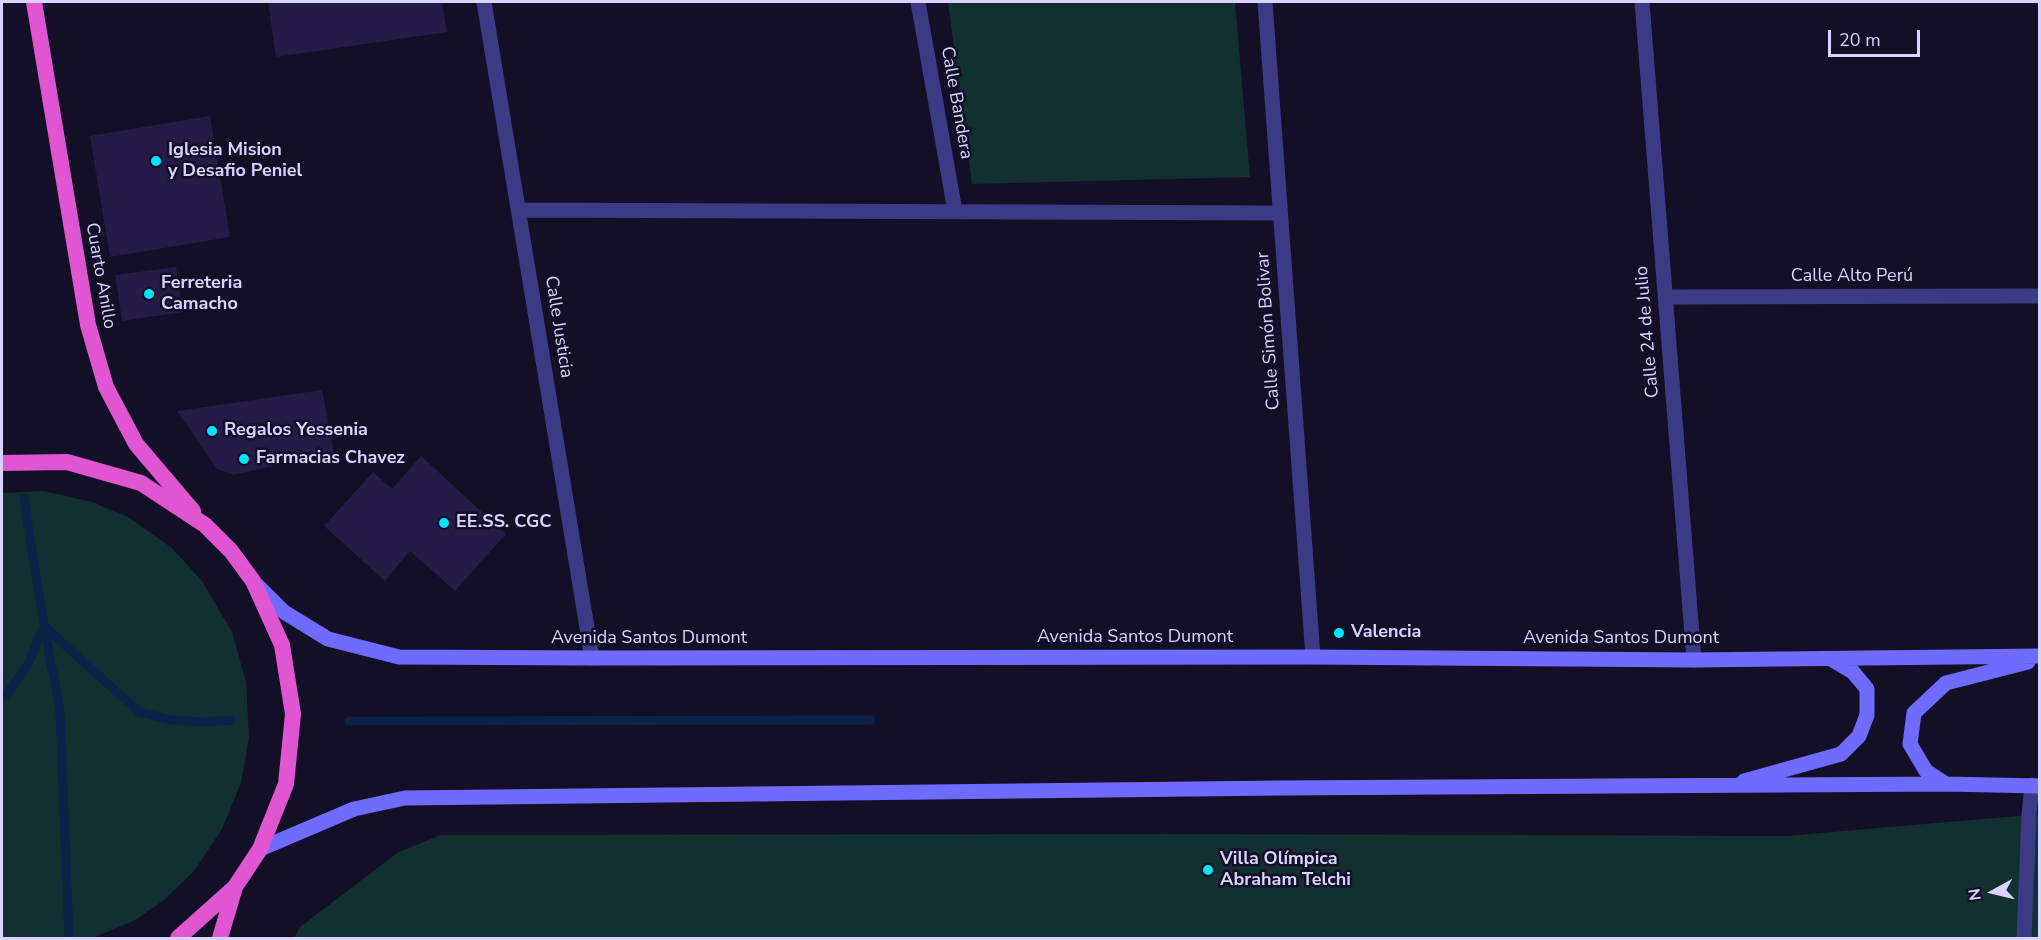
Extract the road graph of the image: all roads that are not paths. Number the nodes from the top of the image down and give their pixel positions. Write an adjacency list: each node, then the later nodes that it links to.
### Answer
1 (34, 2): 12 (highway, Cuarto Anillo)
2 (484, 2): 6 (street, Calle Justicia)
3 (918, 2): 7 (street, Calle Bandera)
4 (1265, 2): 8 (street, Calle Simón Bolivar)
5 (1642, 2): 10 (street, Calle 24 de Julio)
6 (519, 210): 7 (street); 16 (street, Calle Justicia)
7 (955, 211): 8 (street)
8 (1280, 213): 14 (street, Calle Simón Bolivar)
9 (2040, 296): 10 (street, Calle Alto Perú)
10 (1665, 297): 18 (street, Calle 24 de Julio)
11 (2, 463): 12 (highway)
12 (205, 525): 13 (highway)
13 (253, 581): 16 (main road, Avenida Santos Dumont); 22 (highway)
14 (1313, 657): 16 (main road, Avenida Santos Dumont); 18 (main road, Avenida Santos Dumont)
15 (2040, 657): 17 (main road, Avenida Santos Dumont); 19 (main road)
16 (592, 658)
17 (1831, 659): 18 (main road, Avenida Santos Dumont); 21 (main road)
18 (1694, 660)
19 (1946, 784): 20 (main road); 21 (main road)
20 (2036, 786): 26 (street)
21 (1723, 787): 22 (main road)
22 (260, 849): 23 (highway)
23 (235, 887): 24 (highway); 25 (highway)
24 (178, 939)
25 (220, 939)
26 (2024, 939)

